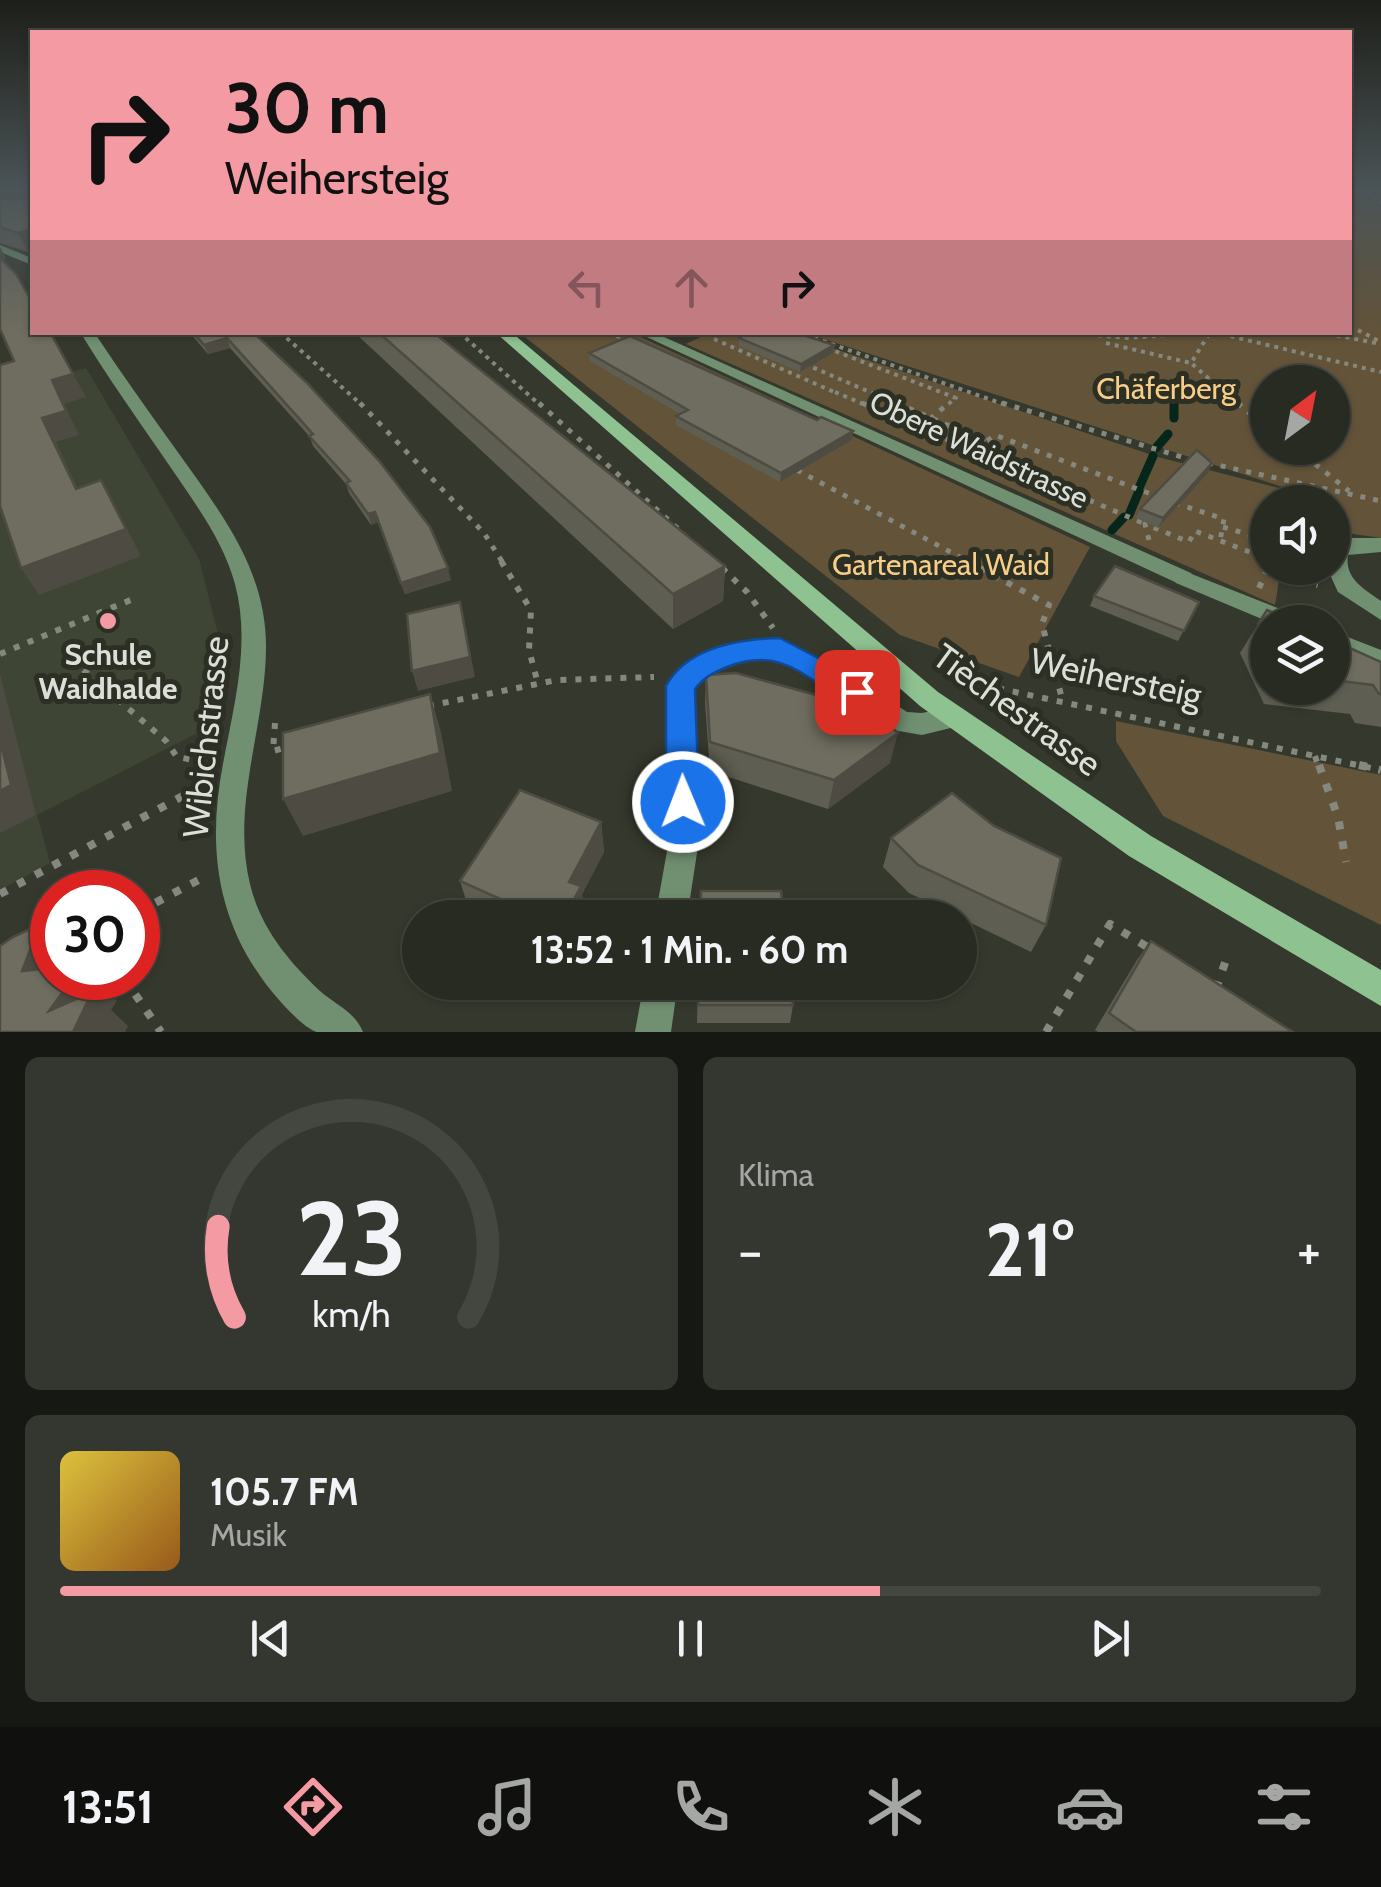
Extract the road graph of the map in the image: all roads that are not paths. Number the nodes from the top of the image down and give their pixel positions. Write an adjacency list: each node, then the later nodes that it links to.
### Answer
1 (0, 248): 2 (street)
2 (30, 261)
3 (89, 335): 16 (street, Wibichstrasse)
4 (505, 335): 12 (street, Tièchestrasse)
5 (649, 335): 7 (lane, Obere Waidstrasse)
6 (1381, 544): 9 (street)
7 (1184, 578): 8 (street, Obere Waidstrasse)
8 (1250, 605)
9 (1381, 612)
10 (1350, 647): 11 (street)
11 (1381, 660)
12 (954, 717): 13 (street); 14 (street, Tièchestrasse)
13 (675, 900)
14 (1381, 989)
15 (658, 1000): 17 (street)
16 (346, 1032)
17 (653, 1032)

